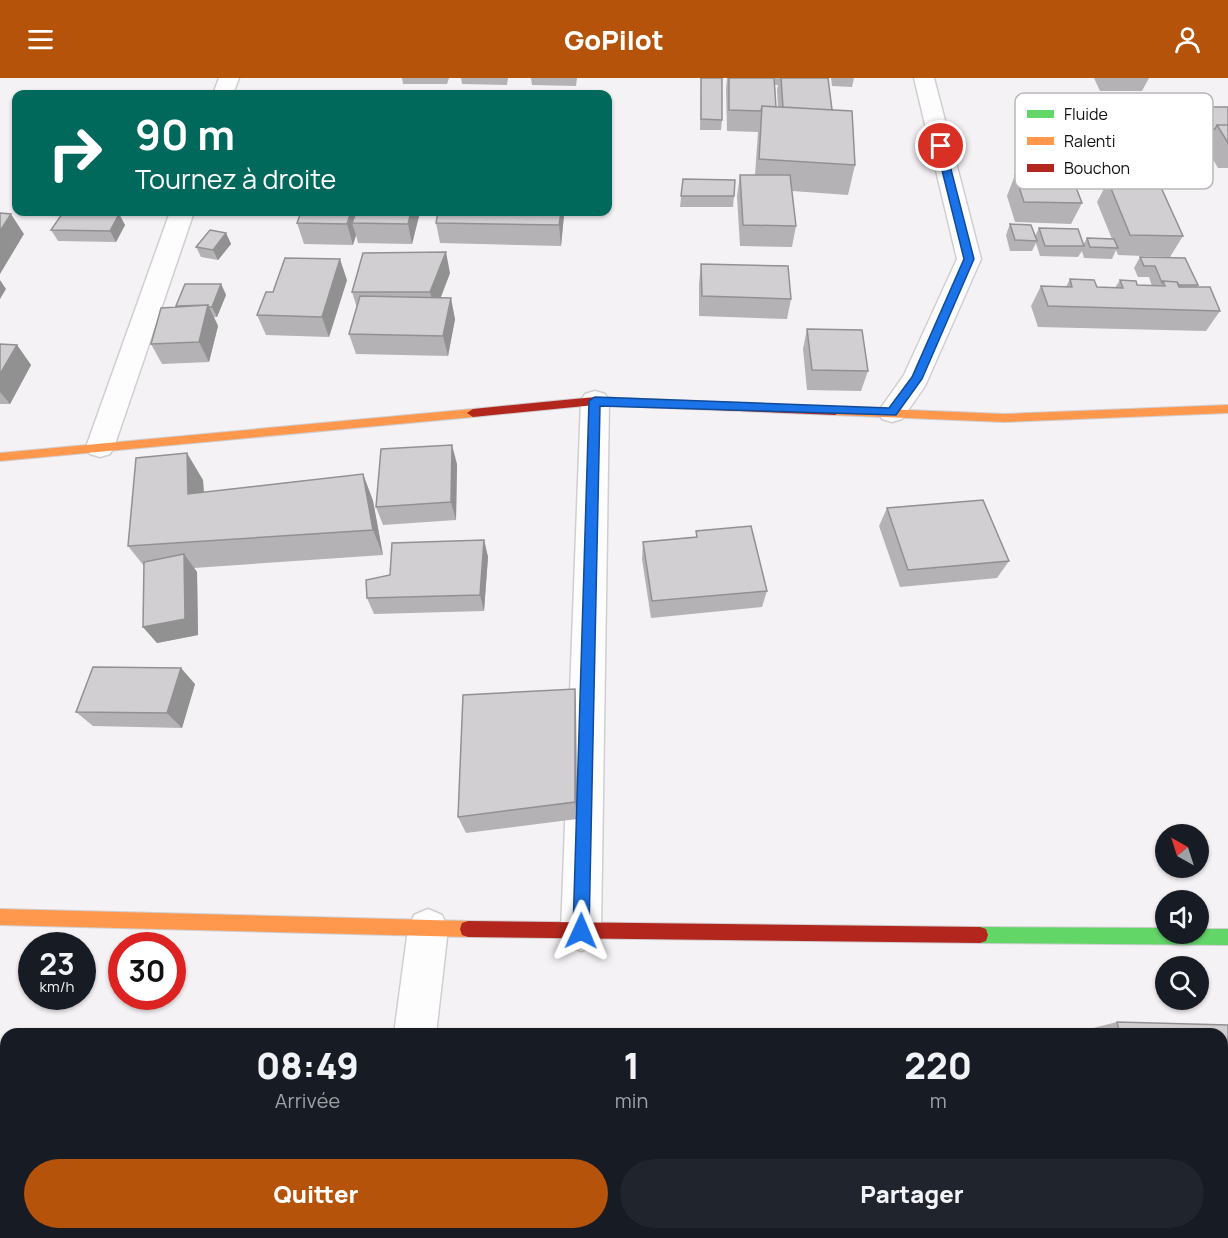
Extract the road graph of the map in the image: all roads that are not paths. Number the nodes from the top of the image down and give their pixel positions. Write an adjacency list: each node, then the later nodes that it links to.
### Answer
1 (924, 78): 5 (street)
2 (181, 216): 6 (street)
3 (595, 401): 5 (street); 6 (street); 10 (street)
4 (1228, 409): 5 (street)
5 (892, 412)
6 (100, 447): 7 (street)
7 (0, 457)
8 (0, 917): 9 (street)
9 (428, 929): 10 (street); 12 (street)
10 (581, 931): 11 (street)
11 (1228, 937)
12 (416, 1028)

